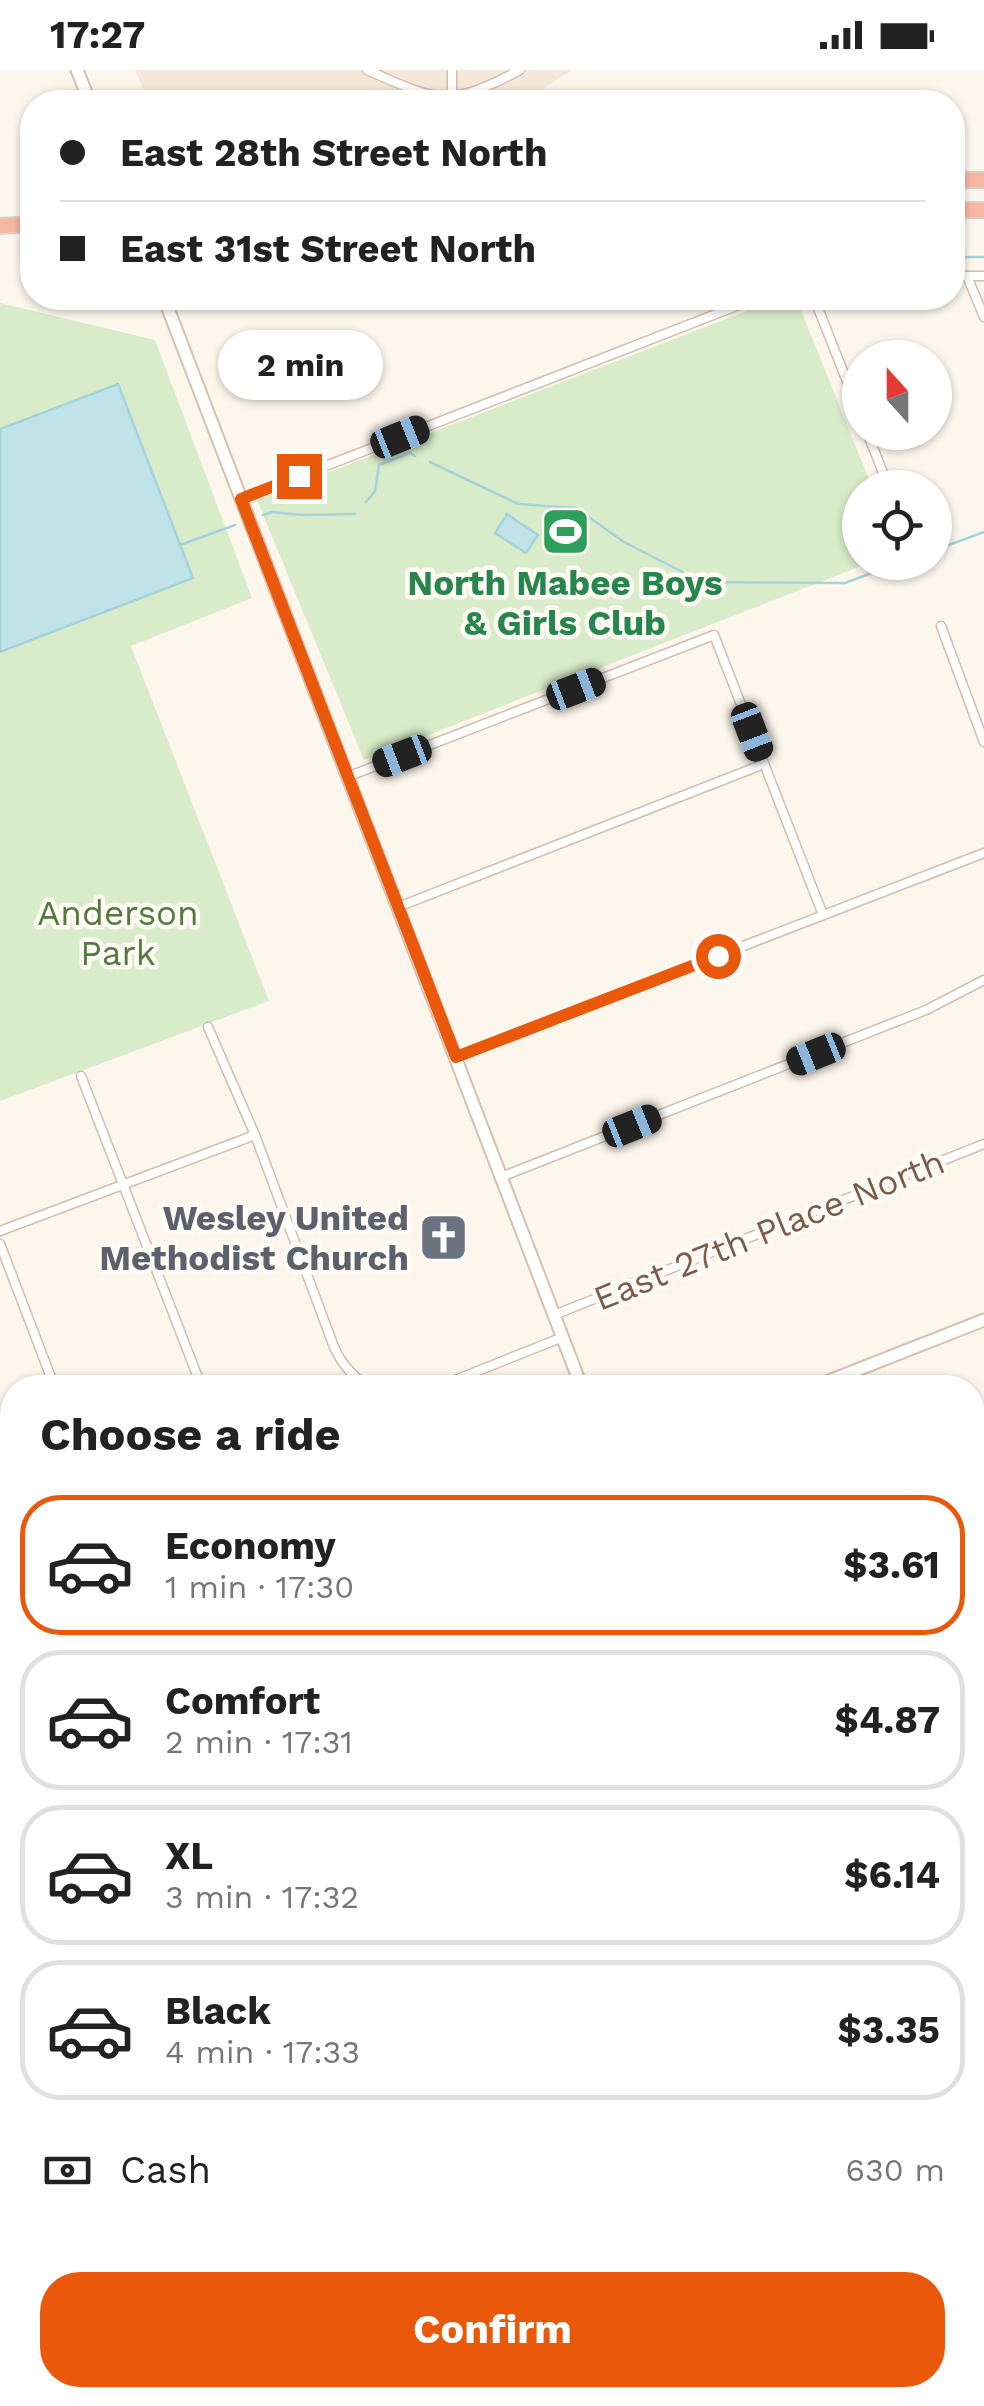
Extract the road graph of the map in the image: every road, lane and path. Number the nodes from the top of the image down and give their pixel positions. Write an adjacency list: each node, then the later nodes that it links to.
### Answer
1 (520, 70): 4 (street)
2 (369, 71): 3 (street)
3 (415, 90)
4 (479, 90)
5 (967, 276): 6 (street); 10 (street)
6 (984, 276)
7 (169, 310): 12 (main road)
8 (725, 310): 12 (street)
9 (819, 310): 11 (street)
10 (984, 317)
11 (842, 369)
12 (241, 499): 16 (main road)
13 (941, 626): 14 (street)
14 (984, 742)
15 (764, 764): 16 (street); 18 (street); 19 (street)
16 (347, 777): 18 (main road)
17 (984, 853): 19 (street)
18 (398, 907): 22 (main road)
19 (823, 915): 22 (street)
20 (984, 980): 26 (street)
21 (208, 1027): 24 (street)
22 (456, 1057): 26 (main road)
23 (81, 1076): 27 (street)
24 (255, 1136): 27 (street); 35 (street)
25 (984, 1144): 30 (street, East 27th Place North)
26 (502, 1178): 30 (main road)
27 (123, 1183): 28 (street); 34 (street)
28 (0, 1231)
29 (0, 1244): 33 (street)
30 (554, 1315): 32 (main road)
31 (984, 1320): 38 (main road)
32 (563, 1337): 36 (street); 37 (main road)
33 (50, 1375)
34 (197, 1375)
35 (353, 1375)
36 (467, 1375)
37 (577, 1375)
38 (844, 1375)

